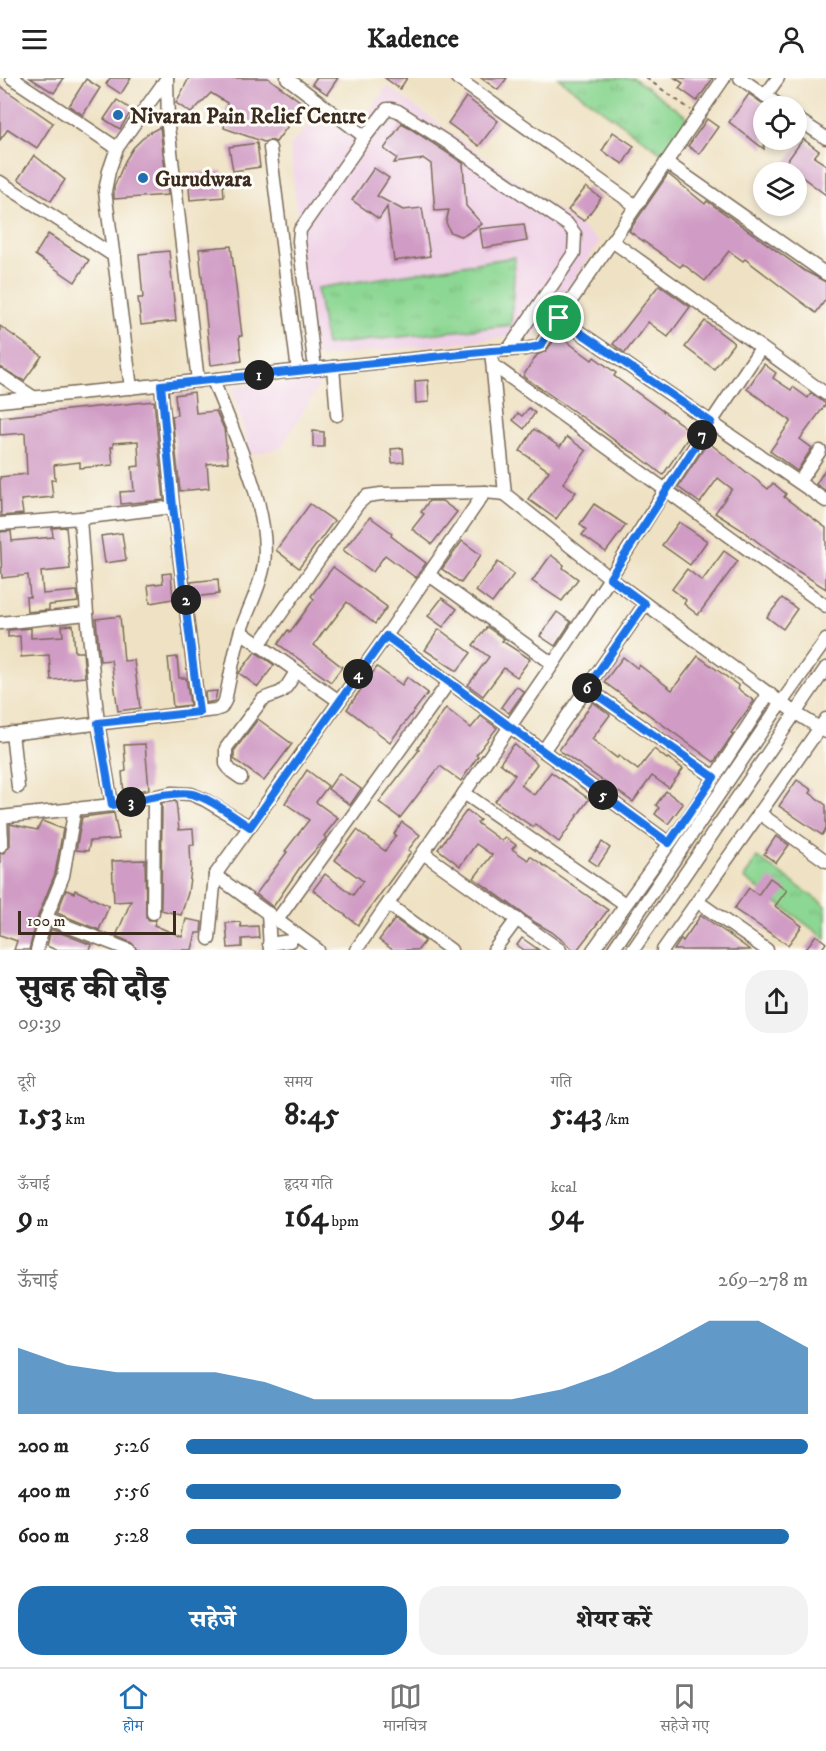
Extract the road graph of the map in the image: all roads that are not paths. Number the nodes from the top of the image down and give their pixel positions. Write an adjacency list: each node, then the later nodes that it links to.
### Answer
1 (12, 78): 12 (street)
2 (167, 78): 12 (street); 30 (street)
3 (287, 78): 10 (street)
4 (457, 78): 16 (street)
5 (724, 78): 14 (street)
6 (740, 78): 8 (street)
7 (778, 78): 8 (street)
8 (765, 96)
9 (807, 125): 11 (street)
10 (362, 135): 22 (street); 26 (street)
11 (826, 138)
12 (117, 148): 18 (street)
13 (270, 148): 27 (street)
14 (666, 162): 16 (street); 19 (street)
15 (0, 182): 18 (street)
16 (636, 206): 17 (street)
17 (612, 241): 20 (street); 21 (street)
18 (114, 256): 32 (street)
19 (826, 274)
20 (559, 318): 22 (street); 37 (street)
21 (761, 348): 33 (street); 37 (street)
22 (508, 350): 23 (street)
23 (491, 351): 24 (street); 25 (street)
24 (493, 365): 40 (street); 42 (street)
25 (333, 367): 26 (street); 36 (street)
26 (315, 369): 27 (street)
27 (298, 371): 29 (street)
28 (0, 375): 34 (street)
29 (213, 380): 30 (street); 53 (street)
30 (198, 381): 31 (street)
31 (161, 385): 32 (street); 44 (street)
32 (131, 388): 34 (street)
33 (826, 394)
34 (33, 397): 35 (street)
35 (1, 400)
36 (337, 415)
37 (711, 422): 39 (street); 40 (street)
38 (820, 451): 39 (street)
39 (799, 482): 43 (street)
40 (664, 491): 48 (street); 50 (street)
41 (485, 492): 42 (street); 47 (street); 56 (street)
42 (505, 494): 48 (street)
43 (826, 501)
44 (173, 507): 45 (street); 65 (street)
45 (80, 518): 46 (street); 51 (street)
46 (0, 524)
47 (429, 574): 54 (street); 57 (street)
48 (610, 578): 49 (street); 57 (street)
49 (645, 604): 61 (street); 62 (street)
50 (826, 606)
51 (87, 614): 52 (street); 67 (street)
52 (0, 623)
53 (241, 632): 56 (street); 65 (street)
54 (386, 636): 60 (street); 63 (street)
55 (826, 640): 64 (street)
56 (259, 645): 59 (street)
57 (553, 664): 68 (street)
58 (826, 668): 66 (street)
59 (296, 671): 63 (street); 73 (street)
60 (449, 682): 68 (street); 91 (street)
61 (587, 688): 71 (street); 72 (street)
62 (769, 693): 64 (street); 72 (street)
63 (339, 701): 81 (street)
64 (781, 703): 66 (street); 105 (street)
65 (199, 712): 67 (street)
66 (794, 712): 69 (street); 106 (street)
67 (98, 723): 70 (street); 77 (street)
68 (510, 726): 71 (street); 75 (street)
69 (824, 726): 79 (street)
70 (6, 734): 74 (street)
71 (543, 751): 82 (street)
72 (714, 777): 82 (street)
73 (241, 778)
74 (18, 787)
75 (464, 793): 84 (street); 89 (street)
76 (154, 798): 77 (street); 81 (street); 90 (street)
77 (112, 805): 78 (street)
78 (75, 808): 80 (street); 92 (street)
79 (759, 813): 85 (street); 87 (street)
80 (1, 817): 83 (street)
81 (250, 827): 86 (street)
82 (669, 843): 89 (street)
83 (0, 846)
84 (423, 853): 88 (street); 93 (street)
85 (826, 861)
86 (215, 875): 91 (street); 95 (street)
87 (698, 902): 107 (street); 108 (street)
88 (388, 904): 100 (street); 101 (street)
89 (625, 904): 104 (street)
90 (153, 913)
91 (273, 916): 94 (street); 96 (street)
92 (46, 918): 97 (street); 98 (street)
93 (517, 919): 102 (street); 103 (street)
94 (296, 934): 96 (street); 99 (street)
95 (209, 939)
96 (269, 947)
97 (37, 950)
98 (129, 950)
99 (318, 950)
100 (356, 950)
101 (451, 950)
102 (494, 950)
103 (560, 950)
104 (593, 950)
105 (613, 950)
106 (633, 950)
107 (663, 950)
108 (767, 950)

